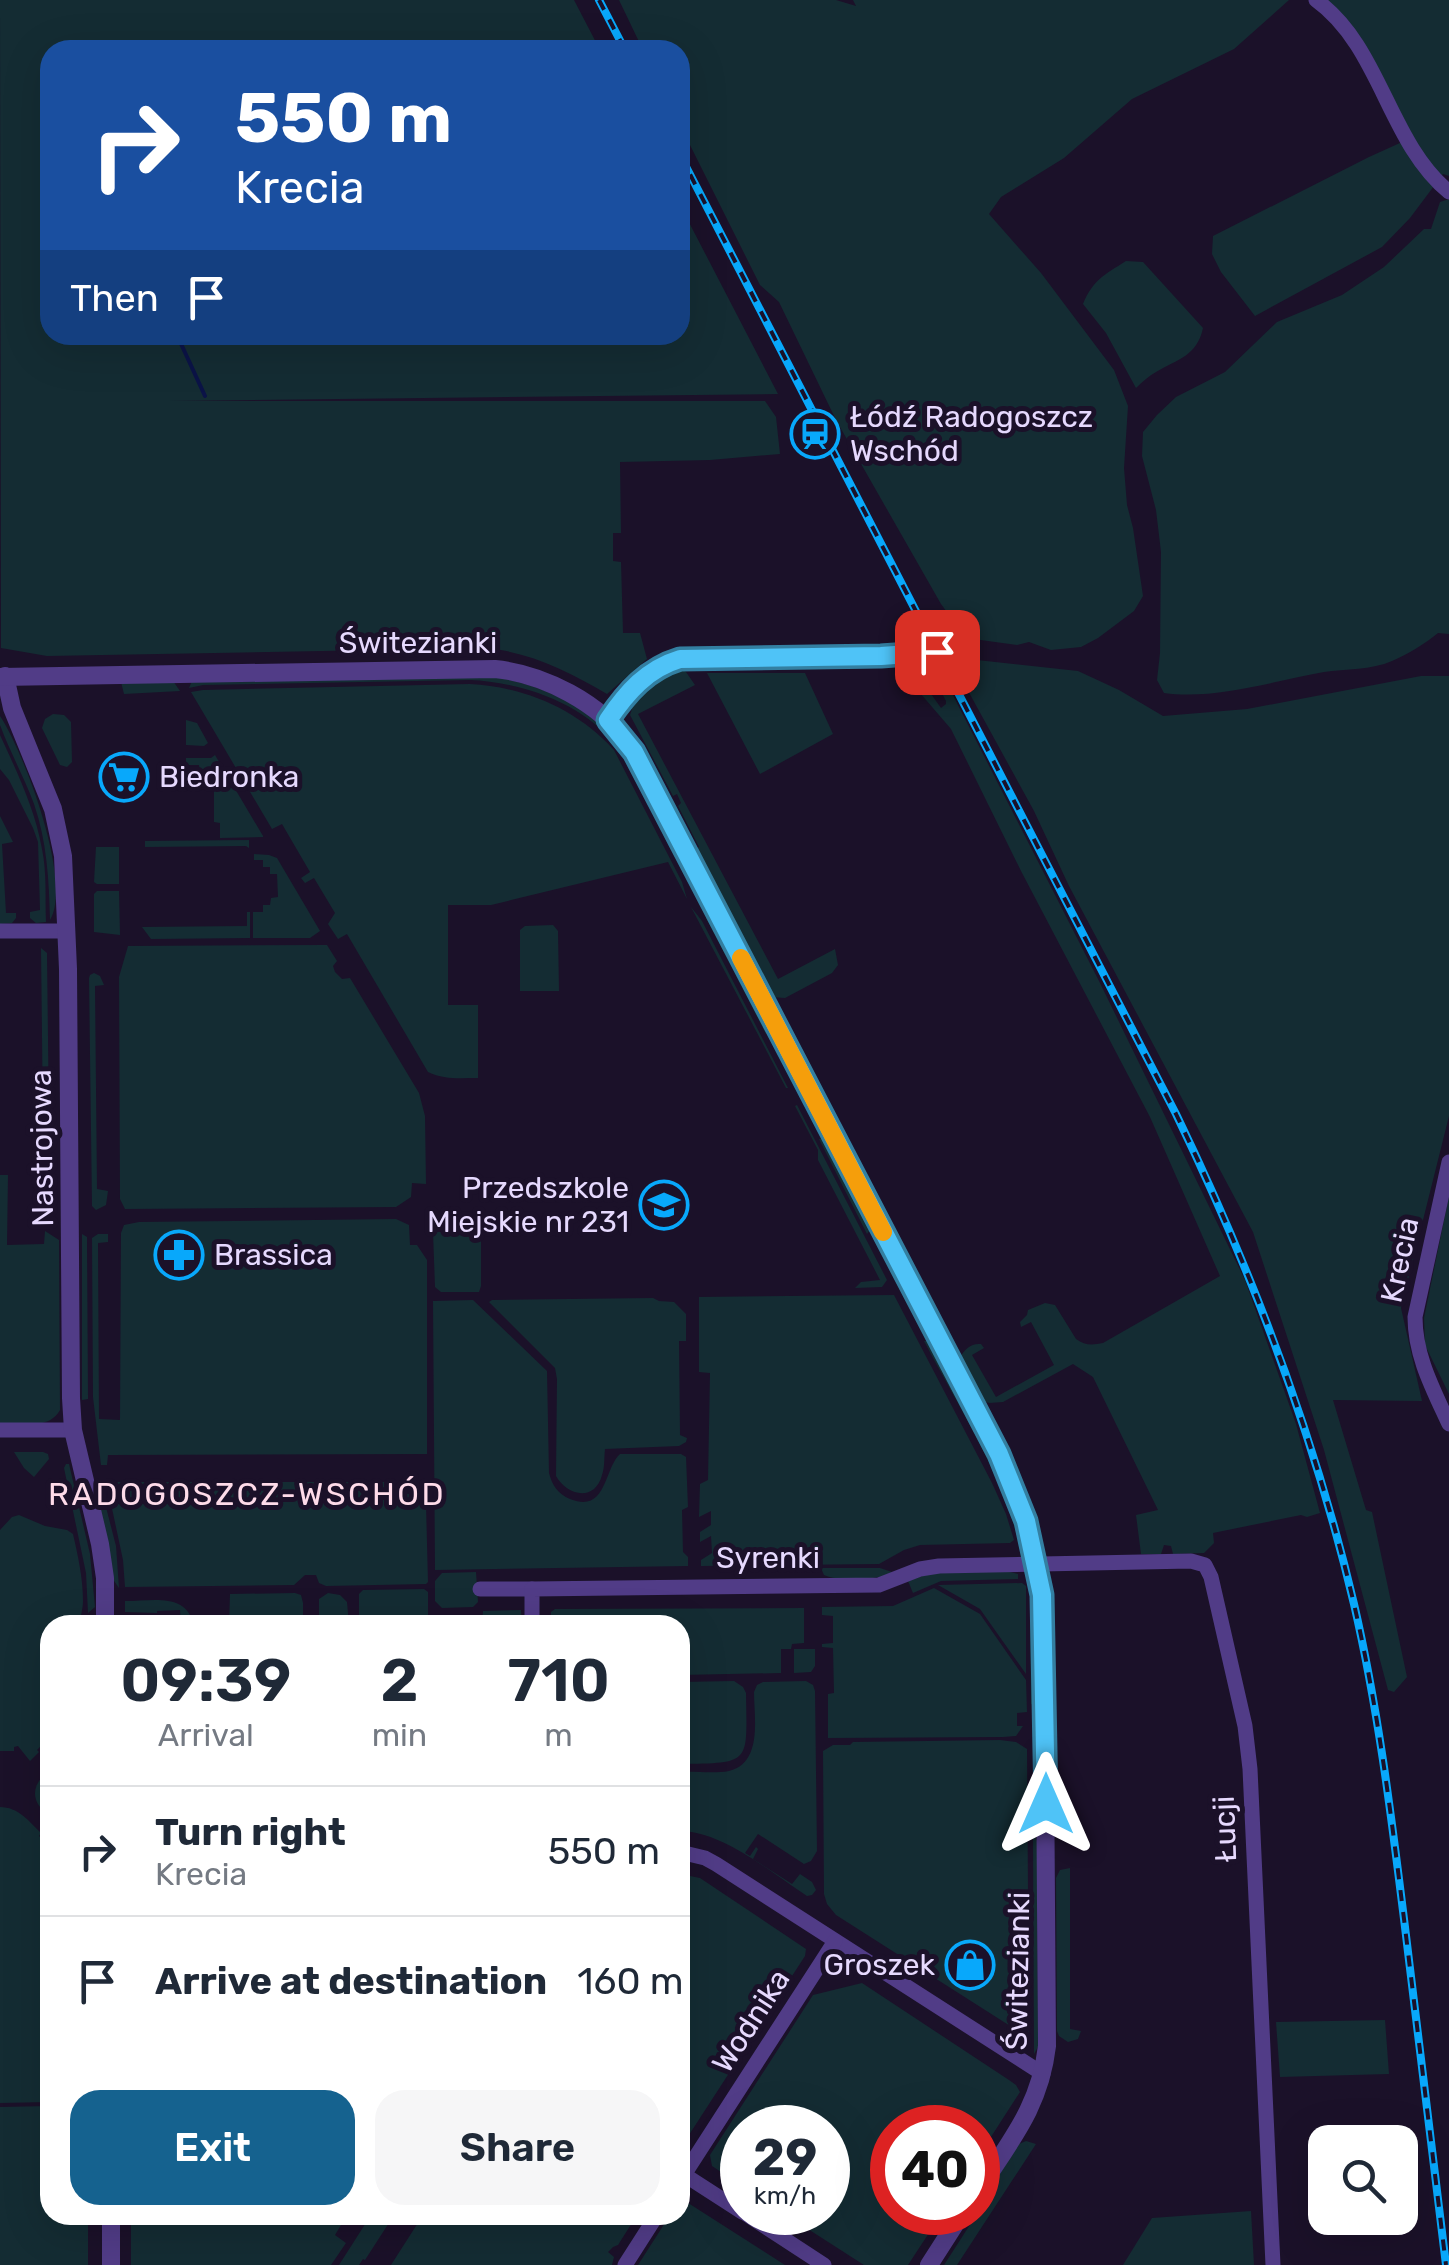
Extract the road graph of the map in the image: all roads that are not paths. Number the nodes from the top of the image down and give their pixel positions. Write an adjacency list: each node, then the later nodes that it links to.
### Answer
1 (1316, 0): 2 (street)
2 (1448, 188)
3 (946, 651): 5 (street)
4 (2, 676): 5 (street, Świtezianki); 7 (street, Nastrojowa)
5 (608, 720): 12 (street, Świtezianki)
6 (0, 931): 7 (street)
7 (66, 931): 11 (street, Nastrojowa)
8 (1449, 1162): 9 (street, Krecia)
9 (1449, 1424)
10 (0, 1430): 11 (street)
11 (73, 1430): 15 (street, Nastrojowa)
12 (1037, 1563): 14 (street, Syrenki); 19 (street, Świtezianki); 32 (street, Łucji)
13 (480, 1589): 14 (street, Syrenki)
14 (532, 1589): 16 (street)
15 (106, 1615)
16 (532, 1615)
17 (690, 1854): 18 (street)
18 (835, 1941): 19 (street); 21 (street, Wodnika)
19 (1043, 2074): 20 (street, Świtezianki)
20 (1000, 2157)
21 (690, 2162)
22 (690, 2181): 23 (street)
23 (720, 2199)
24 (111, 2225): 28 (street)
25 (651, 2225): 29 (street)
26 (778, 2235): 30 (street)
27 (949, 2235): 31 (street)
28 (111, 2265)
29 (625, 2265)
30 (824, 2265)
31 (929, 2265)
32 (1272, 2265)

